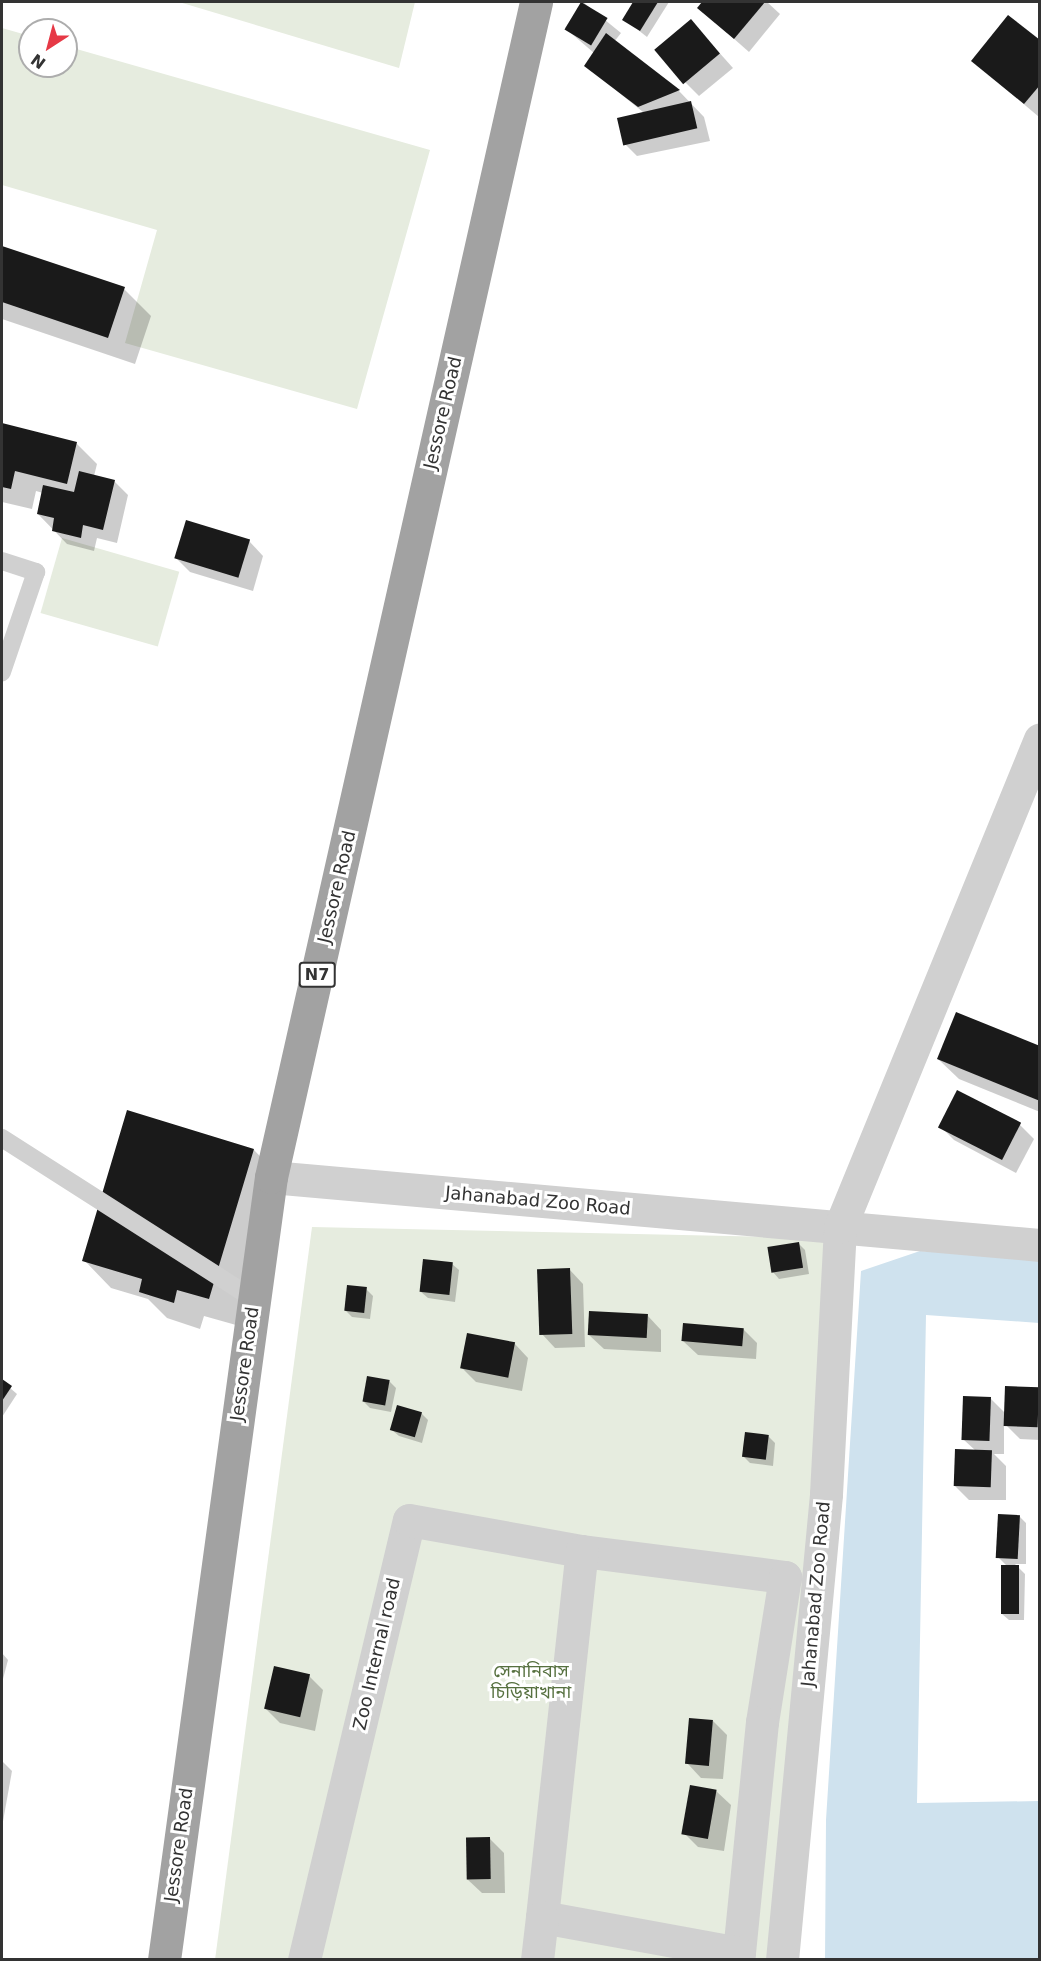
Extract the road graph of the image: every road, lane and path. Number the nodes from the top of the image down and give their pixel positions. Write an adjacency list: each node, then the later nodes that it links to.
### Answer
1 (536, 2): 6 (highway, Jessore Road / N7)
2 (2, 561): 3 (lane)
3 (2, 672)
4 (1040, 739): 7 (street)
5 (2, 1138): 9 (lane)
6 (271, 1177): 7 (street, Jahanabad Zoo Road); 9 (highway, Jessore Road / N7)
7 (840, 1227): 8 (street, Jahanabad Zoo Road); 16 (street, Jahanabad Zoo Road)
8 (1040, 1245)
9 (254, 1299): 13 (highway, Jessore Road / N7)
10 (582, 1551): 11 (street); 12 (street, Zoo Internal road); 14 (street, Zoo Internal road)
11 (542, 1917): 12 (street, Zoo Internal road); 15 (street)
12 (738, 1956)
13 (164, 1959)
14 (304, 1959)
15 (537, 1959)
16 (782, 1959)

